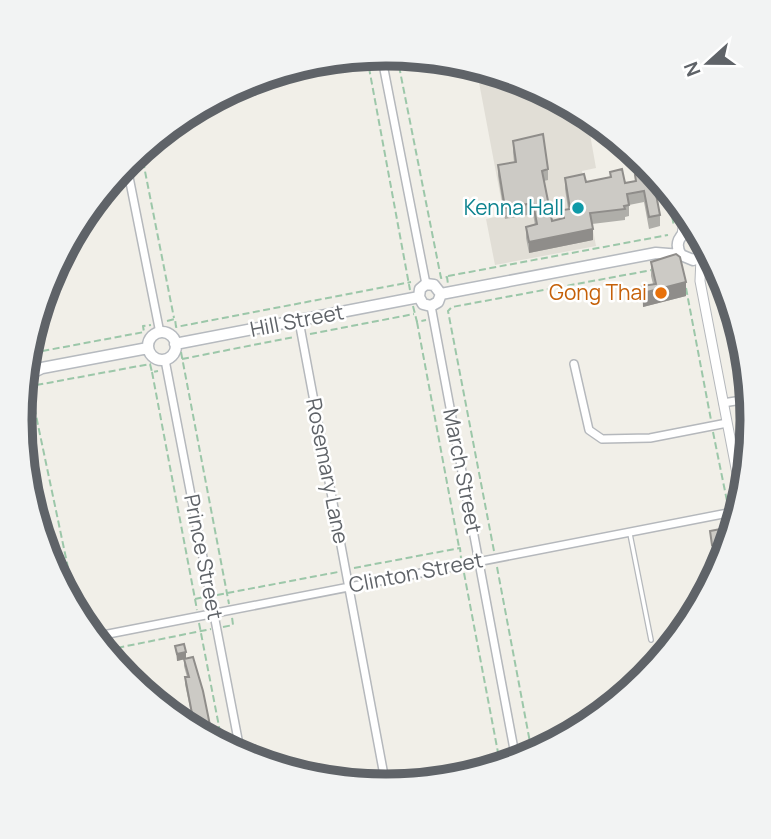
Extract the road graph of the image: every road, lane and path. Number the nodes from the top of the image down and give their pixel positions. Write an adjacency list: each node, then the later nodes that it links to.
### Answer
1 (369, 66): 23 (path)
2 (383, 66): 15 (street)
3 (399, 66): 13 (path)
4 (143, 161): 20 (path)
5 (129, 176): 24 (street)
6 (675, 216): 7 (path)
7 (681, 233): 9 (main road); 11 (main road)
8 (668, 235): 13 (path)
9 (656, 253): 11 (main road); 16 (main road)
10 (699, 255): 11 (main road)
11 (685, 258): 14 (street)
12 (702, 261): 14 (street)
13 (447, 277): 16 (path)
14 (700, 281): 38 (street)
15 (426, 284): 16 (main road); 17 (main road)
16 (445, 293): 18 (main road); 19 (path)
17 (419, 297): 18 (main road); 21 (main road, Hill Street)
18 (431, 306): 44 (street, March Street)
19 (452, 307)
20 (175, 319): 23 (path); 24 (path)
21 (299, 321): 25 (main road, Hill Street); 46 (street, Rosemary Lane)
22 (417, 322): 43 (path)
23 (176, 327): 25 (path)
24 (159, 328): 25 (main road); 26 (main road); 27 (path)
25 (177, 343): 28 (main road); 50 (path)
26 (148, 348): 28 (main road); 32 (main road)
27 (38, 353)
28 (165, 360): 51 (street, Prince Street)
29 (150, 364): 35 (path)
30 (574, 364): 39 (street)
31 (36, 367): 32 (main road)
32 (43, 368): 34 (main road)
33 (152, 372): 51 (path)
34 (35, 376)
35 (34, 380)
36 (32, 396): 48 (path)
37 (739, 400): 38 (street)
38 (723, 403): 39 (street)
39 (727, 423): 40 (street)
40 (736, 468)
41 (726, 513): 42 (street, Clinton Street)
42 (629, 532): 44 (street, Clinton Street); 57 (lane)
43 (460, 548): 45 (path); 46 (path)
44 (479, 561): 45 (street, Clinton Street); 62 (street, March Street)
45 (462, 564): 49 (street, Clinton Street); 63 (path)
46 (345, 570): 49 (street, Rosemary Lane); 50 (path)
47 (498, 573): 61 (path)
48 (71, 581)
49 (348, 586): 52 (street, Clinton Street); 64 (street, Rosemary Lane)
50 (227, 593): 51 (path); 52 (path)
51 (210, 596): 53 (street, Prince Street)
52 (230, 609): 53 (street, Clinton Street); 54 (path)
53 (213, 612): 54 (street, Prince Street); 56 (street, Clinton Street)
54 (216, 628): 55 (path); 60 (street, Prince Street)
55 (201, 631): 58 (path); 59 (path)
56 (105, 635)
57 (651, 640)
58 (115, 648)
59 (220, 732)
60 (238, 741)
61 (530, 743)
62 (514, 750)
63 (498, 755)
64 (384, 774)

